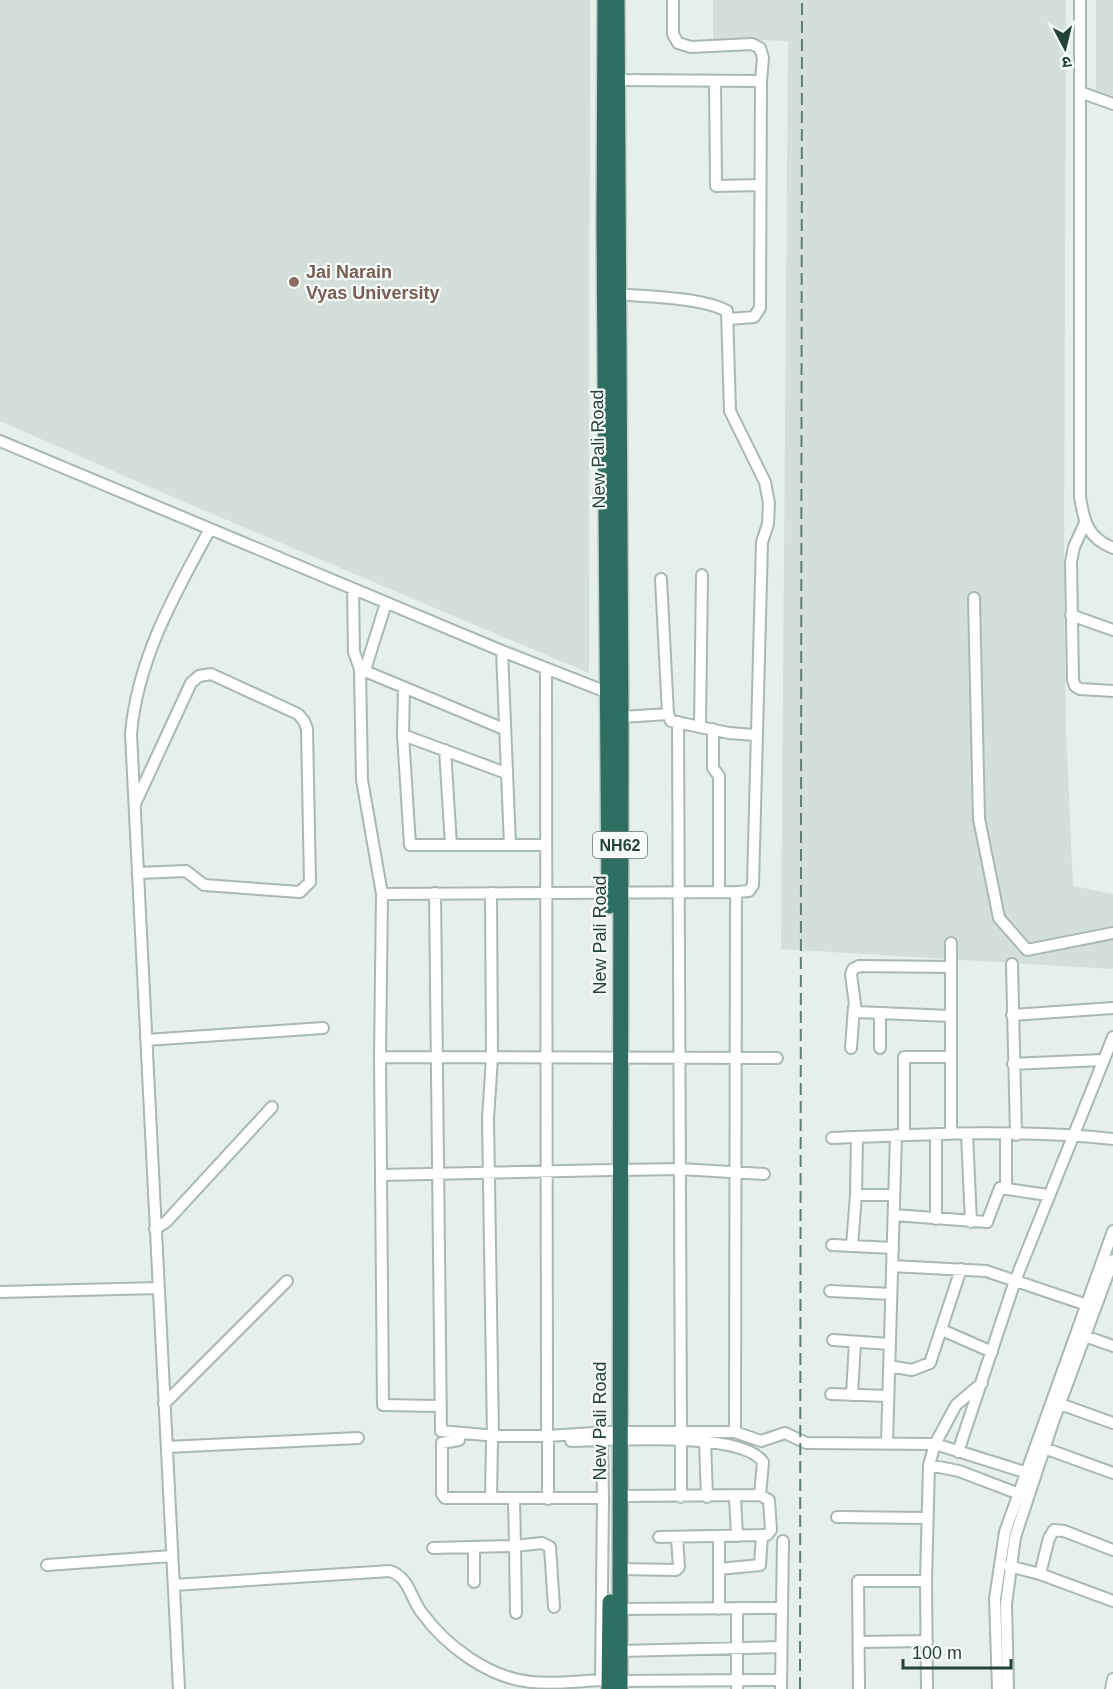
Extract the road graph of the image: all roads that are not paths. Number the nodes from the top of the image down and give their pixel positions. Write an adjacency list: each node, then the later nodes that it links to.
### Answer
1 (605, 0): 29 (highway, New Pali Road / NH62)
2 (617, 0): 5 (highway, New Pali Road / NH62)
3 (673, 0): 7 (street)
4 (1080, 0): 8 (street)
5 (617, 80): 6 (street); 11 (highway, New Pali Road / NH62)
6 (715, 81): 7 (street); 10 (street)
7 (761, 81): 10 (street)
8 (1080, 92): 9 (street); 14 (street)
9 (1113, 104)
10 (760, 185): 12 (street)
11 (617, 294): 12 (street); 31 (highway, New Pali Road / NH62)
12 (729, 319): 37 (street)
13 (0, 441): 15 (street)
14 (1085, 523): 16 (street); 22 (street)
15 (210, 529): 19 (street); 40 (street)
16 (1113, 548)
17 (702, 574): 33 (street)
18 (661, 579): 30 (street)
19 (353, 589): 21 (street); 25 (street)
20 (974, 598): 53 (street)
21 (386, 603): 24 (street); 25 (street)
22 (1071, 615): 23 (street); 28 (street)
23 (1113, 630)
24 (502, 651): 26 (street); 34 (street)
25 (362, 669): 27 (street); 52 (street)
26 (546, 670): 29 (street); 41 (street)
27 (404, 688): 34 (street); 36 (street)
28 (1113, 691)
29 (609, 693): 45 (highway, New Pali Road / NH62)
30 (668, 714): 31 (street); 32 (street)
31 (621, 717): 45 (highway, New Pali Road / NH62)
32 (678, 722): 33 (street); 48 (street)
33 (700, 726): 35 (street)
34 (504, 729): 39 (street)
35 (713, 729): 37 (street); 49 (street)
36 (403, 735): 38 (street); 42 (street)
37 (755, 735): 50 (street)
38 (445, 750): 39 (street); 42 (street)
39 (506, 773): 43 (street)
40 (134, 807): 44 (street); 44 (street)
41 (545, 844): 43 (street); 47 (street)
42 (451, 845): 43 (street)
43 (510, 845)
44 (138, 873): 64 (street)
45 (614, 891): 47 (street); 48 (street); 75 (highway, New Pali Road / NH62)
46 (491, 892): 47 (street); 51 (street); 71 (street)
47 (546, 892): 72 (street)
48 (680, 892): 49 (street); 69 (street)
49 (719, 892): 50 (street)
50 (736, 892): 73 (street)
51 (435, 893): 52 (street); 68 (street)
52 (382, 894): 67 (street)
53 (1113, 933)
54 (951, 943): 56 (street)
55 (1012, 964): 60 (street)
56 (950, 968): 57 (street); 61 (street)
57 (854, 1007): 59 (street); 65 (street)
58 (1113, 1008): 60 (street)
59 (880, 1014): 61 (street); 66 (street)
60 (1012, 1015): 77 (street)
61 (950, 1016): 70 (street)
62 (323, 1028): 64 (street)
63 (1113, 1037): 76 (street)
64 (146, 1040): 103 (street)
65 (851, 1048)
66 (880, 1048)
67 (380, 1057): 68 (street); 94 (street)
68 (436, 1057): 71 (street); 92 (street)
69 (680, 1057): 73 (street); 75 (street); 88 (street)
70 (951, 1057): 80 (street); 82 (street)
71 (492, 1058): 72 (street); 93 (street)
72 (546, 1058): 75 (street); 89 (street)
73 (735, 1058): 74 (street); 91 (street)
74 (777, 1058)
75 (615, 1059): 90 (highway, New Pali Road / NH62)
76 (1103, 1060): 77 (street); 84 (street)
77 (1013, 1064): 83 (street)
78 (272, 1107): 103 (street)
79 (936, 1134): 80 (street); 82 (street); 101 (street)
80 (951, 1134): 81 (street)
81 (967, 1134): 83 (street); 102 (street)
82 (900, 1135): 85 (street); 98 (street)
83 (1011, 1135): 84 (street); 96 (street)
84 (1072, 1135): 87 (street); 99 (street)
85 (857, 1137): 86 (street); 97 (street)
86 (832, 1138)
87 (1113, 1139)
88 (680, 1169): 90 (street); 91 (street); 136 (street)
89 (546, 1170): 90 (street); 93 (street); 140 (street)
90 (614, 1170): 137 (highway, New Pali Road / NH62)
91 (734, 1171): 95 (street); 135 (street)
92 (438, 1172): 93 (street); 94 (street); 133 (street)
93 (489, 1172): 139 (street)
94 (381, 1174): 133 (street)
95 (764, 1174)
96 (1006, 1189): 99 (street); 102 (street)
97 (856, 1195): 98 (street); 106 (street)
98 (894, 1195): 100 (street)
99 (1048, 1195): 113 (street)
100 (894, 1215): 101 (street); 107 (street)
101 (936, 1219): 102 (street)
102 (971, 1222)
103 (156, 1229): 114 (street)
104 (1113, 1232): 118 (street)
105 (832, 1245): 106 (street)
106 (852, 1246): 107 (street)
107 (892, 1248): 109 (street)
108 (1113, 1260): 111 (street)
109 (892, 1266): 110 (street); 117 (street)
110 (961, 1269): 113 (street); 119 (street)
111 (1110, 1279): 118 (street)
112 (287, 1281): 131 (street)
113 (1015, 1281): 118 (street); 125 (street)
114 (159, 1288): 116 (street); 131 (street)
115 (830, 1291): 117 (street)
116 (0, 1292)
117 (891, 1294): 123 (street)
118 (1090, 1306): 120 (street)
119 (942, 1330): 125 (street); 126 (street)
120 (1080, 1335): 124 (street); 132 (street); 149 (street)
121 (833, 1340): 122 (street)
122 (855, 1342): 123 (street); 129 (street)
123 (890, 1344): 126 (street)
124 (1113, 1346)
125 (993, 1352): 127 (street)
126 (889, 1366): 130 (street)
127 (982, 1383): 143 (street); 146 (street)
128 (831, 1394): 129 (street)
129 (852, 1395): 130 (street)
130 (888, 1396): 142 (street)
131 (164, 1404): 144 (street)
132 (1060, 1404): 134 (street); 145 (street)
133 (438, 1406): 139 (street)
134 (1113, 1423)
135 (735, 1432): 136 (street); 142 (street)
136 (681, 1435): 137 (street); 141 (street); 153 (street)
137 (612, 1437): 140 (street); 152 (highway, New Pali Road / NH62); 157 (street); 194 (highway, New Pali Road / NH62)
138 (358, 1438): 144 (street)
139 (492, 1438): 140 (street); 156 (street); 156 (street)
140 (548, 1438): 159 (street)
141 (705, 1441): 150 (street); 154 (street)
142 (886, 1442): 143 (street)
143 (935, 1444): 146 (street); 147 (street)
144 (167, 1447): 172 (street)
145 (1044, 1448): 148 (street); 149 (street)
146 (958, 1452): 149 (street)
147 (929, 1465): 151 (street); 161 (street)
148 (1113, 1473)
149 (1031, 1474): 151 (street)
150 (760, 1495): 155 (street); 162 (street)
151 (1022, 1495): 174 (street); 200 (street)
152 (620, 1496): 153 (street); 175 (highway, New Pali Road / NH62)
153 (681, 1497): 154 (street)
154 (707, 1497): 155 (street)
155 (735, 1497): 164 (street)
156 (491, 1498): 158 (street)
157 (603, 1498): 159 (street); 194 (street)
158 (514, 1499): 159 (street); 168 (street)
159 (548, 1499)
160 (837, 1517): 161 (street)
161 (927, 1518): 178 (street)
162 (762, 1535): 164 (street); 176 (street)
163 (718, 1536): 164 (street); 166 (street); 176 (street)
164 (737, 1536)
165 (659, 1537): 166 (street)
166 (676, 1537): 175 (street)
167 (783, 1541): 184 (street)
168 (515, 1546): 170 (street); 182 (street); 187 (street)
169 (433, 1548): 170 (street)
170 (474, 1548): 179 (street)
171 (1113, 1550): 177 (street)
172 (172, 1556): 173 (street); 180 (street)
173 (47, 1565)
174 (1009, 1566): 177 (street); 201 (street)
175 (619, 1569): 185 (highway, New Pali Road / NH62)
176 (719, 1569): 186 (street)
177 (1040, 1574): 181 (street)
178 (926, 1581): 188 (street); 189 (street)
179 (474, 1582)
180 (174, 1585): 194 (street); 197 (street)
181 (1113, 1600)
182 (554, 1606)
183 (737, 1608): 184 (street); 186 (street); 190 (street)
184 (782, 1608): 191 (street)
185 (620, 1609): 186 (street); 192 (highway, New Pali Road / NH62)
186 (719, 1609)
187 (516, 1613)
188 (927, 1641): 189 (street); 199 (street)
189 (859, 1642): 198 (street)
190 (737, 1647): 191 (street); 192 (street); 196 (street)
191 (781, 1647): 195 (street)
192 (620, 1651): 194 (highway, New Pali Road / NH62)
193 (1113, 1679): 202 (street)
194 (612, 1684): 196 (street)
195 (781, 1684): 196 (street)
196 (737, 1685)
197 (179, 1689)
198 (859, 1689)
199 (927, 1689)
200 (998, 1689)
201 (1008, 1689)
202 (1111, 1689)

